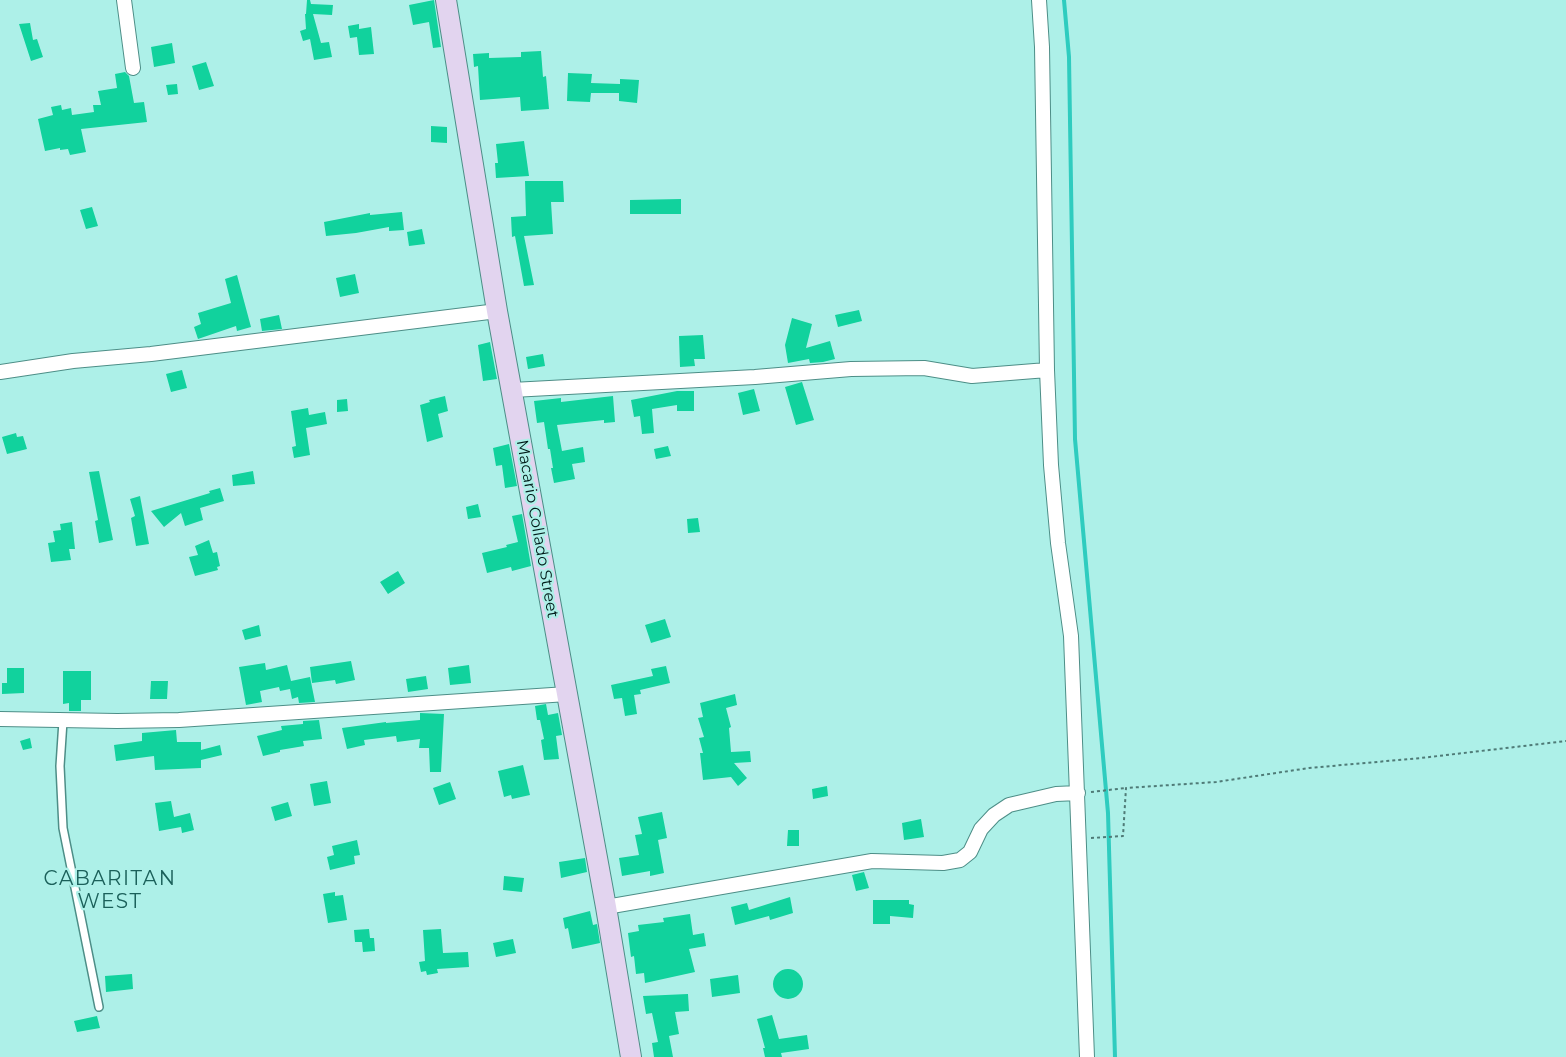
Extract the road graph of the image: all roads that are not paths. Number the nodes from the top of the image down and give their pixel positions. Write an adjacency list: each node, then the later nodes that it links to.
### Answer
1 (124, 0): 4 (street)
2 (446, 0): 5 (street, Macario Collado Street)
3 (1039, 0): 6 (street)
4 (133, 68)
5 (496, 311): 7 (street); 8 (street, Macario Collado Street)
6 (1047, 370): 8 (street); 12 (street)
7 (0, 372)
8 (512, 390): 9 (street, Macario Collado Street)
9 (567, 694): 11 (street); 13 (street, Macario Collado Street)
10 (0, 719): 11 (street)
11 (63, 721): 14 (lane)
12 (1083, 793): 13 (street); 16 (street)
13 (606, 908): 15 (street, Macario Collado Street)
14 (99, 1007)
15 (631, 1057)
16 (1087, 1057)

